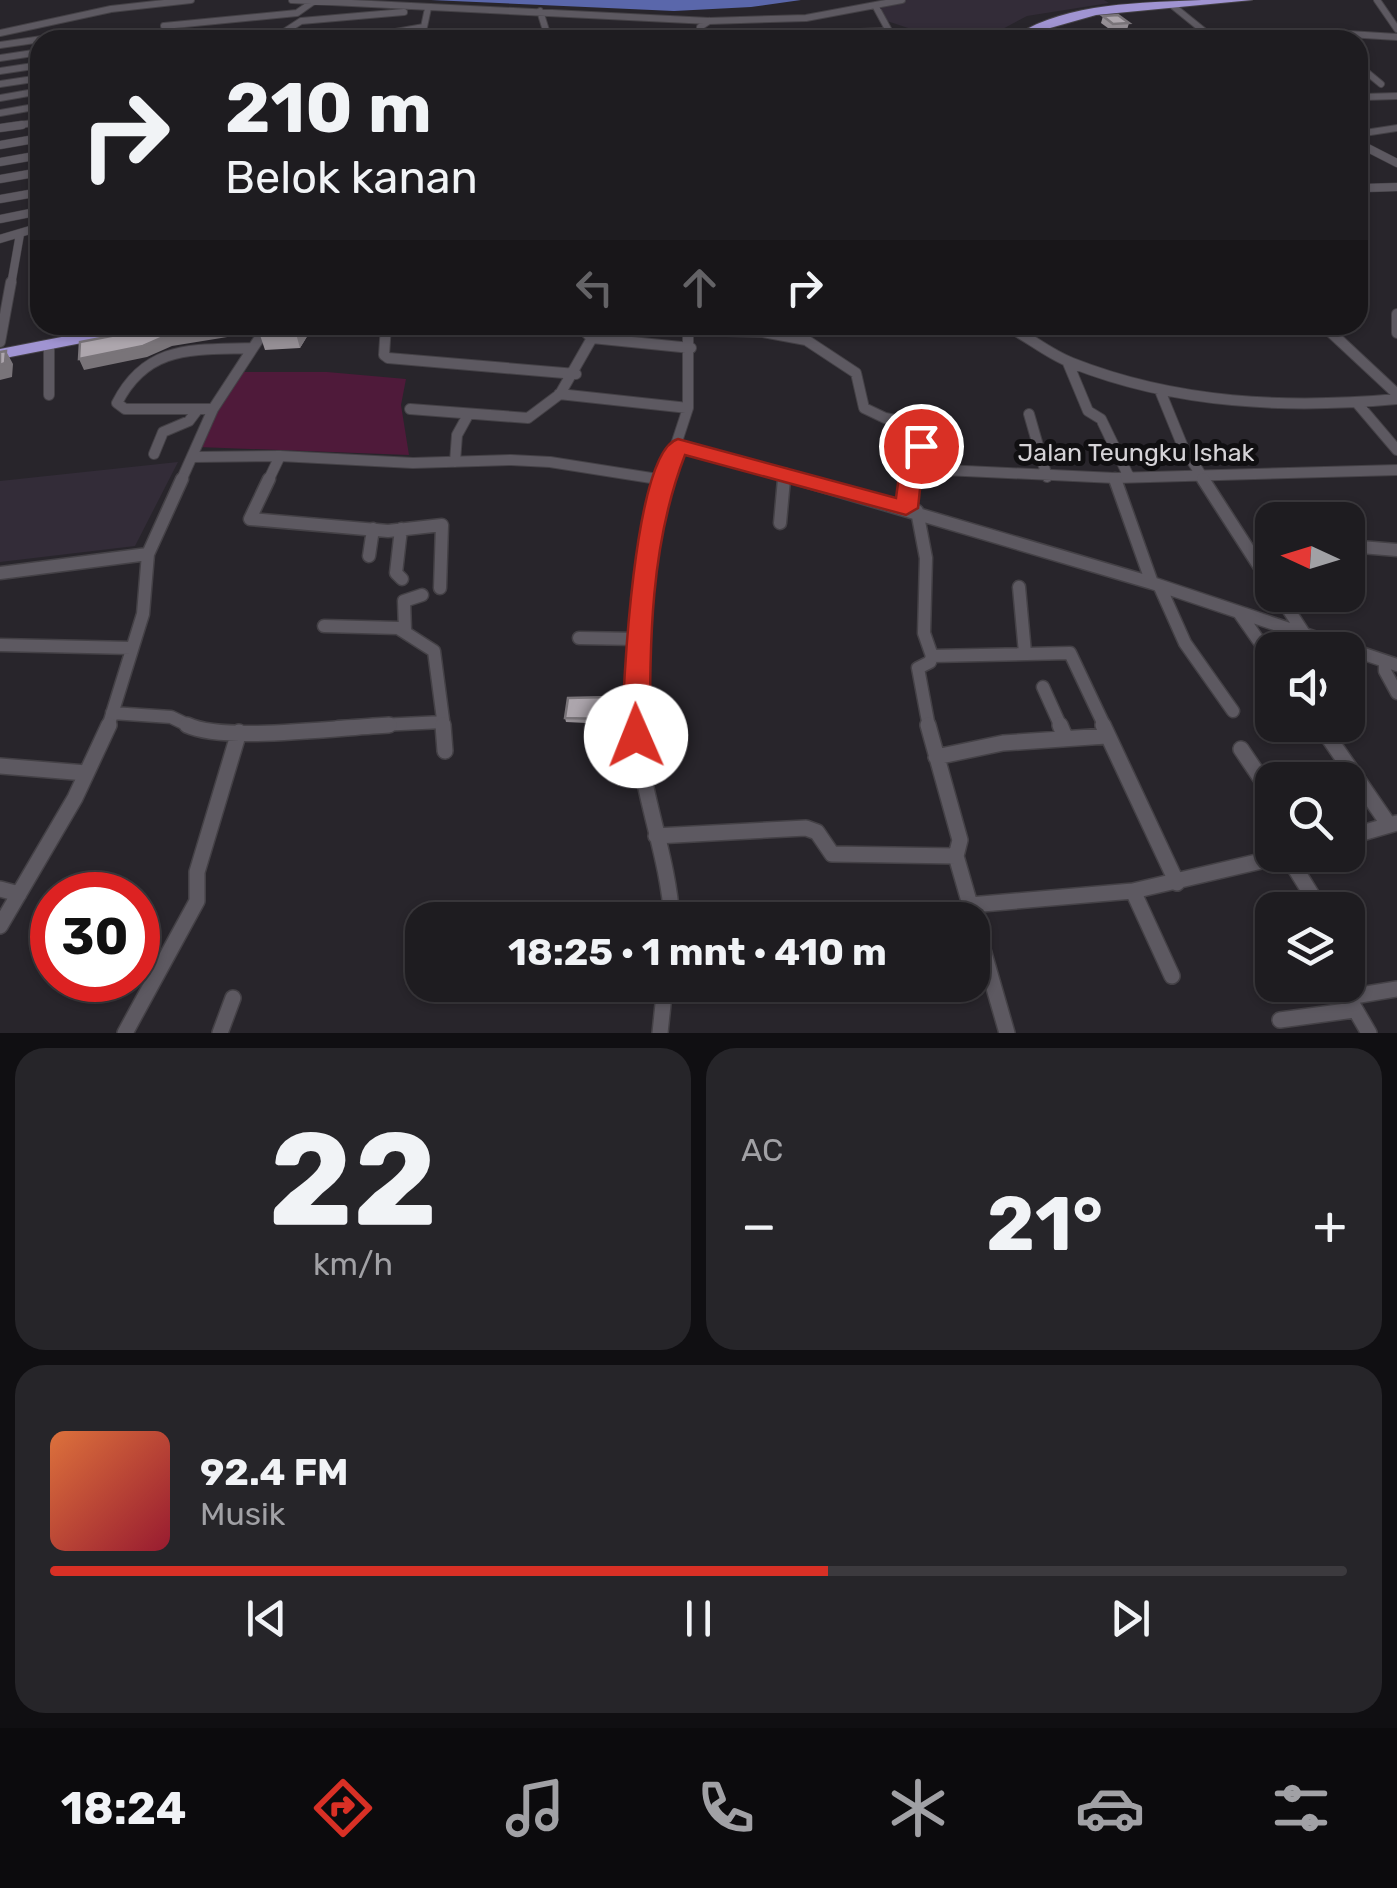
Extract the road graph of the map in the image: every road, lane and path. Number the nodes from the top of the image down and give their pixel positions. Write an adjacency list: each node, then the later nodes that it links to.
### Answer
1 (191, 0): 26 (street)
2 (292, 0): 7 (street)
3 (902, 0): 9 (street)
4 (1206, 0): 22 (highway)
5 (1246, 0): 8 (highway)
6 (1377, 0): 25 (street)
7 (314, 1): 10 (street); 15 (street)
8 (1173, 6): 23 (highway); 24 (street)
9 (876, 7): 13 (street); 21 (street)
10 (428, 11): 11 (street); 14 (street); 16 (street); 17 (street)
11 (540, 12): 12 (street); 18 (street)
12 (576, 14): 13 (street); 19 (street)
13 (709, 21): 20 (street)
14 (359, 24)
15 (164, 26)
16 (287, 30)
17 (407, 30)
18 (547, 30)
19 (580, 30)
20 (700, 30)
21 (890, 30)
22 (1021, 30)
23 (1030, 30)
24 (1203, 30)
25 (1397, 30)
26 (0, 33)
27 (1368, 36): 28 (street)
28 (1397, 38)
29 (30, 41): 30 (street)
30 (0, 45)
31 (30, 54): 32 (street)
32 (0, 58)
33 (30, 66): 34 (street)
34 (0, 71)
35 (1368, 73): 38 (street)
36 (30, 80): 37 (street)
37 (0, 84)
38 (1381, 84)
39 (30, 94): 42 (street)
40 (1397, 96): 41 (street)
41 (1368, 97)
42 (0, 98)
43 (30, 108): 44 (street)
44 (0, 113)
45 (30, 124): 46 (street)
46 (0, 128)
47 (1394, 131): 48 (main road)
48 (1368, 133)
49 (30, 140): 50 (street)
50 (0, 144)
51 (1368, 148): 54 (street)
52 (30, 157): 53 (street)
53 (0, 162)
54 (1397, 162)
55 (30, 174): 56 (street)
56 (0, 179)
57 (1397, 187): 58 (street)
58 (1368, 188)
59 (30, 194): 60 (street)
60 (0, 199)
61 (30, 214): 62 (street)
62 (0, 219)
63 (30, 231): 64 (street)
64 (20, 234): 65 (street); 78 (street)
65 (0, 239)
66 (1397, 314): 67 (street)
67 (1397, 334)
68 (49, 335): 78 (highway)
69 (98, 335): 79 (highway)
70 (261, 335): 80 (street)
71 (385, 335): 84 (street)
72 (589, 335): 77 (street)
73 (690, 335): 81 (street)
74 (780, 335): 102 (street)
75 (1026, 335): 83 (street)
76 (1334, 335): 88 (street)
77 (592, 338): 81 (street); 84 (street)
78 (0, 344)
79 (48, 345): 82 (highway); 87 (street)
80 (252, 348): 91 (street); 92 (street)
81 (691, 348): 90 (street)
82 (0, 354)
83 (1068, 363): 85 (street); 107 (street)
84 (576, 374): 86 (street)
85 (1161, 393): 89 (street); 105 (street)
86 (559, 394): 90 (street); 94 (street)
87 (49, 395)
88 (1397, 396): 89 (street)
89 (1358, 403): 97 (street)
90 (688, 408): 96 (street)
91 (198, 409): 92 (street); 98 (street)
92 (213, 409): 99 (street)
93 (410, 409): 94 (street)
94 (468, 414): 101 (street)
95 (1029, 414): 106 (street)
96 (678, 446): 104 (street); 108 (street)
97 (1397, 450)
98 (154, 454)
99 (193, 456): 100 (street); 115 (street)
100 (280, 456): 101 (street); 111 (street)
101 (455, 462): 108 (street)
102 (923, 469): 106 (street, Jalan Teungku Ishak); 109 (street)
103 (1397, 470): 105 (street, Jalan Teungku Ishak)
104 (784, 473): 109 (street); 110 (street)
105 (1200, 475): 107 (street, Jalan Teungku Ishak); 117 (street)
106 (1047, 477): 107 (street, Jalan Teungku Ishak)
107 (1122, 477): 120 (street)
108 (664, 480): 130 (street)
109 (911, 509): 120 (street); 135 (street)
110 (780, 523)
111 (373, 530): 112 (street); 116 (street)
112 (402, 530): 119 (street); 122 (street)
113 (1365, 547): 114 (street)
114 (1397, 550)
115 (148, 554): 118 (street); 132 (street)
116 (368, 556)
117 (1255, 560)
118 (0, 572)
119 (402, 579)
120 (1156, 585): 124 (street); 139 (street)
121 (1019, 587): 133 (street)
122 (440, 588)
123 (422, 596): 126 (street)
124 (1240, 614): 127 (street); 128 (street)
125 (324, 626): 126 (street)
126 (406, 630): 141 (street)
127 (1296, 632)
128 (1255, 635)
129 (579, 638): 130 (street)
130 (638, 639): 154 (street)
131 (0, 645): 132 (street)
132 (131, 648): 140 (street)
133 (1025, 653): 135 (street); 143 (street)
134 (1365, 655): 136 (street)
135 (932, 656): 148 (street)
136 (1391, 663): 138 (street)
137 (1043, 688): 144 (street)
138 (1397, 693)
139 (1233, 711)
140 (112, 713): 142 (street); 151 (street)
141 (443, 722): 142 (street); 147 (street)
142 (238, 732): 175 (street)
143 (1106, 736): 144 (street); 157 (street)
144 (1065, 737): 148 (street)
145 (1333, 742): 152 (street)
146 (1241, 750): 150 (street)
147 (445, 752)
148 (936, 757): 155 (street)
149 (0, 766): 151 (street)
150 (1255, 770)
151 (86, 773): 160 (street)
152 (1393, 824): 153 (street)
153 (1365, 832)
154 (656, 836): 155 (street); 161 (street)
155 (956, 856): 162 (street)
156 (1255, 863): 157 (street)
157 (1176, 883): 159 (street)
158 (0, 889): 160 (street)
159 (1133, 891): 163 (street); 166 (street)
160 (20, 894): 164 (street)
161 (671, 902)
162 (969, 902)
163 (990, 903)
164 (0, 926)
165 (990, 975): 167 (street)
166 (1172, 976)
167 (991, 979): 178 (street)
168 (1397, 988): 169 (street)
169 (1365, 994)
170 (233, 998): 176 (street)
171 (663, 1002): 177 (street)
172 (1333, 1002): 174 (street)
173 (1351, 1002): 179 (street)
174 (1280, 1020)
175 (124, 1033)
176 (220, 1033)
177 (660, 1033)
178 (1008, 1033)
179 (1369, 1033)

